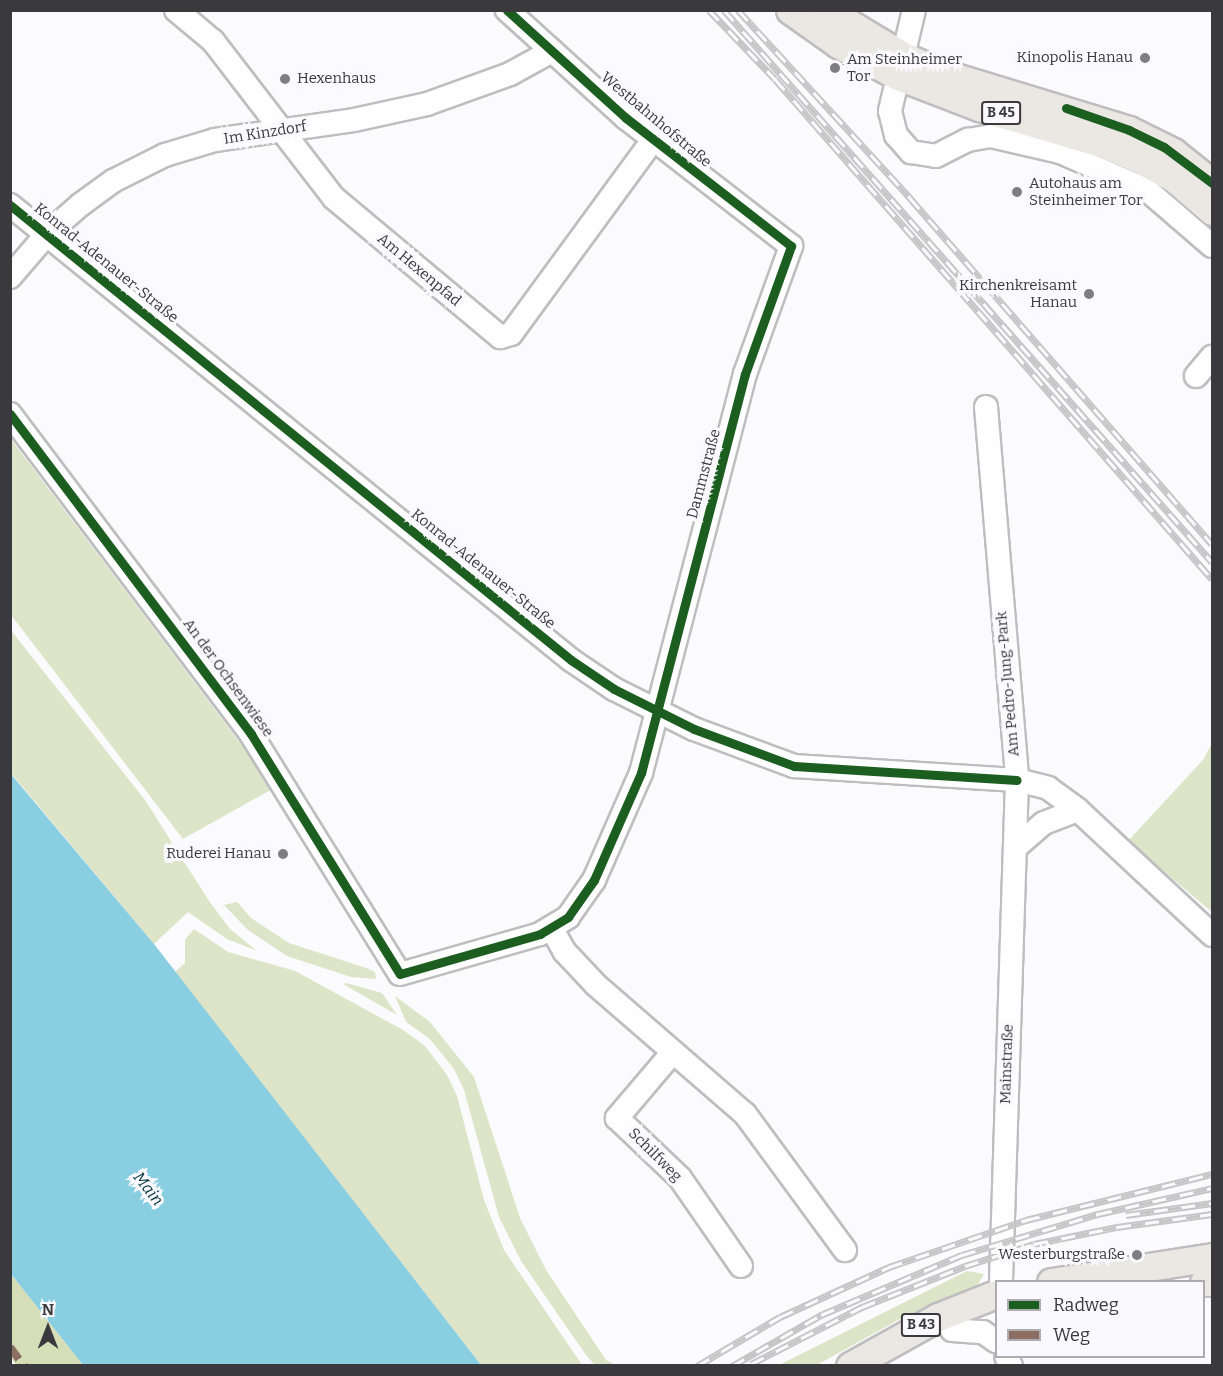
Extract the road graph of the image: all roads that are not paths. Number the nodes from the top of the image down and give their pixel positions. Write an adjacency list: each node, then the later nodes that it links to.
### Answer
1 (176, 10): 8 (street, Am Hexenpfad)
2 (507, 10): 6 (street, Westbahnhofstraße)
3 (790, 10): 7 (main road, B 45)
4 (827, 10): 7 (main road, B 45)
5 (914, 10): 7 (street)
6 (552, 51): 8 (street, Im Kinzdorf); 9 (street, Westbahnhofstraße)
7 (901, 67): 10 (main road, B 45); 12 (main road, B 45); 15 (street)
8 (282, 129): 9 (street, Am Hexenpfad); 13 (street, Im Kinzdorf)
9 (653, 140): 14 (street, Westbahnhofstraße)
10 (1212, 183)
11 (10, 205): 13 (street, Konrad-Adenauer-Straße)
12 (1212, 211)
13 (48, 234): 16 (street, Im Kinzdorf); 21 (street, Konrad-Adenauer-Straße)
14 (791, 246): 21 (street, Dammstraße)
15 (1212, 246)
16 (10, 277)
17 (1212, 357): 18 (street)
18 (1196, 376)
19 (986, 407): 22 (street, Am Pedro-Jung-Park)
20 (10, 414): 25 (street, An der Ochsenwiese)
21 (655, 712): 22 (street, Konrad-Adenauer-Straße); 25 (street, Dammstraße)
22 (1017, 780): 23 (street); 24 (street, Mainstraße)
23 (1078, 810): 24 (street); 26 (street)
24 (1015, 848): 31 (street, Mainstraße)
25 (552, 929): 27 (street)
26 (1212, 935)
27 (673, 1052): 28 (street); 30 (street, Schilfweg)
28 (845, 1250)
29 (1212, 1257): 32 (main road)
30 (741, 1266)
31 (1001, 1280)
32 (1058, 1280)
33 (995, 1294): 37 (main road, B 43)
34 (995, 1312): 35 (main road, B 43)
35 (951, 1330): 36 (street); 38 (main road, B 43)
36 (995, 1340)
37 (850, 1365)
38 (879, 1365)

